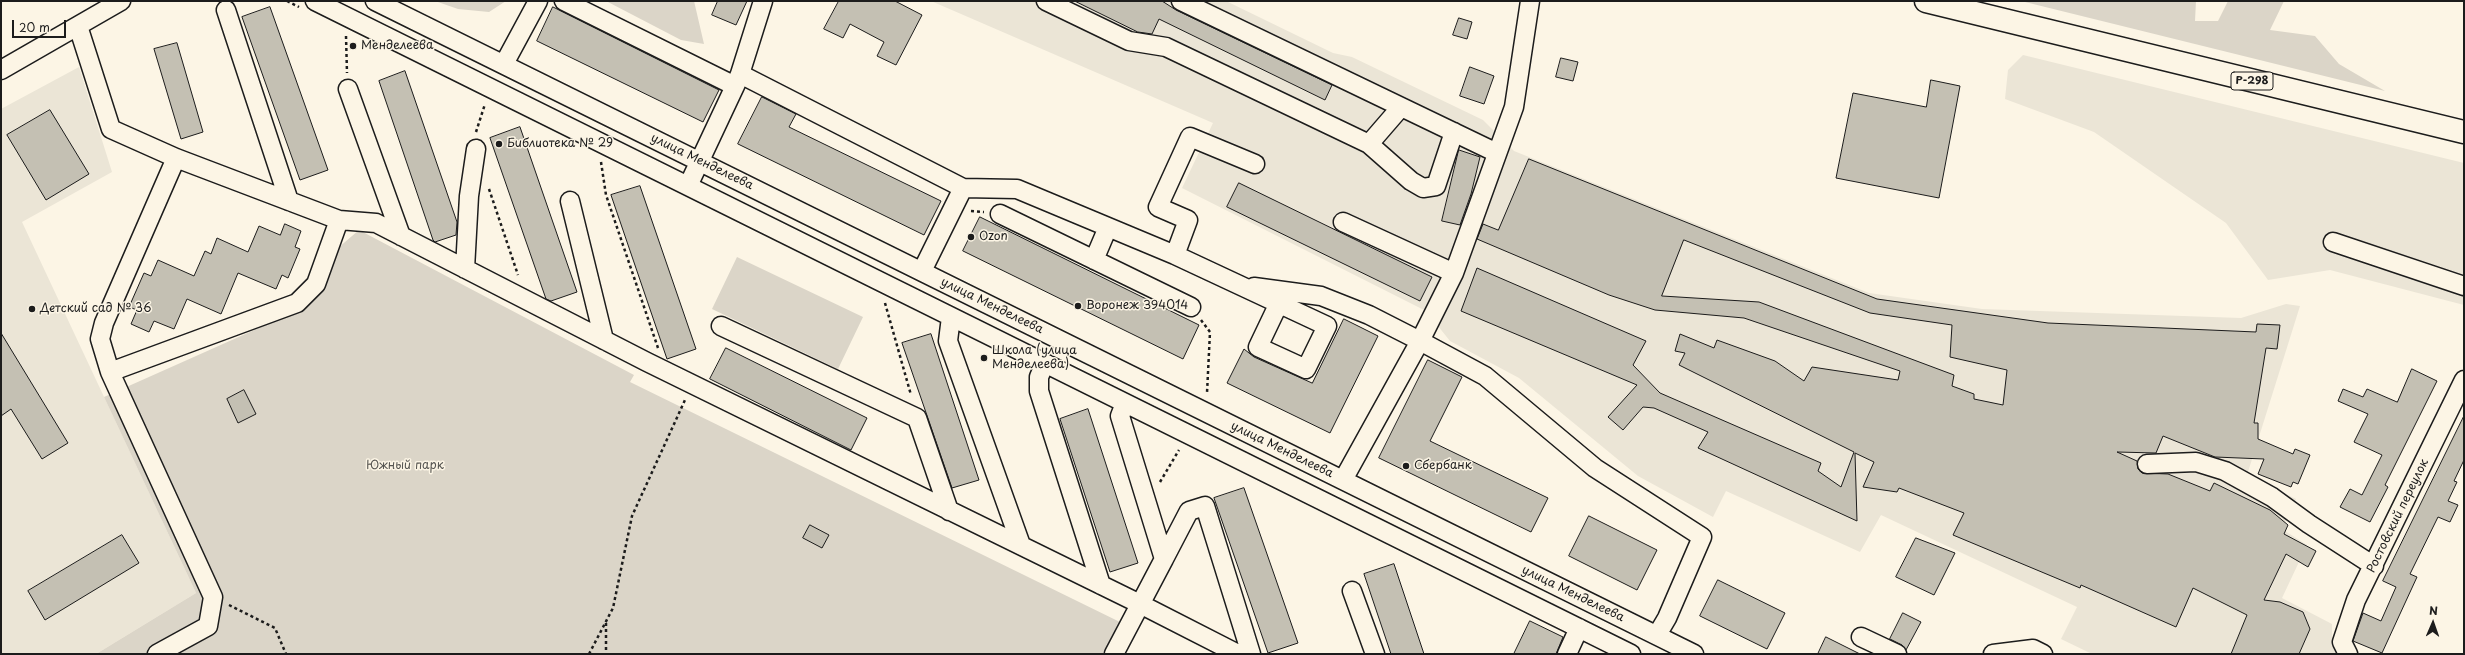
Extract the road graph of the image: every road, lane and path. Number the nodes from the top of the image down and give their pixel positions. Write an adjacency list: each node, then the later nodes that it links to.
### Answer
1 (121, 1): 12 (street)
2 (315, 1): 29 (street)
3 (375, 1): 14 (street, улица Менделеева)
4 (538, 1): 14 (street)
5 (564, 1): 16 (street)
6 (763, 1): 16 (street)
7 (1046, 1): 22 (street)
8 (1181, 1): 19 (street)
9 (1530, 1): 24 (street)
10 (1926, 1): 21 (highway, Р-298)
11 (226, 10): 32 (street)
12 (78, 26): 15 (street); 26 (street)
13 (346, 29): 17 (path)
14 (504, 64): 27 (street, улица Менделеева)
15 (1, 70)
16 (738, 80): 27 (street); 31 (street)
17 (348, 90): 39 (street)
18 (486, 102): 23 (path)
19 (1400, 107): 20 (street); 22 (street)
20 (1454, 132): 22 (street); 24 (street)
21 (2464, 132)
22 (1369, 144)
23 (476, 149): 43 (street)
24 (1497, 153): 45 (street)
25 (600, 156): 57 (path)
26 (176, 158): 32 (street); 58 (street)
27 (699, 161): 29 (street); 44 (street, улица Менделеева)
28 (1254, 164): 41 (street)
29 (688, 186): 52 (street)
30 (488, 187): 48 (path)
31 (963, 188): 34 (street); 38 (street)
32 (290, 201): 36 (street)
33 (570, 201): 54 (street)
34 (953, 210): 35 (path); 44 (street)
35 (1000, 214): 42 (street)
36 (339, 220): 39 (street); 58 (street)
37 (1343, 222): 45 (street)
38 (1108, 227): 41 (street); 42 (street)
39 (401, 236): 43 (street)
40 (2333, 242): 47 (street)
41 (1175, 255): 46 (street)
42 (1094, 260): 51 (street)
43 (465, 269): 48 (street)
44 (922, 272): 66 (street, улица Менделеева)
45 (1454, 273): 55 (street)
46 (1241, 286): 50 (street); 55 (street)
47 (2464, 286)
48 (526, 300): 54 (street)
49 (884, 302): 63 (path)
50 (1279, 303)
51 (1191, 307): 60 (path)
52 (951, 316): 56 (street); 69 (street)
53 (721, 326): 63 (street)
54 (604, 340): 57 (street)
55 (1420, 341): 66 (street); 78 (street)
56 (1045, 363): 62 (street); 72 (street)
57 (666, 371): 68 (street)
58 (110, 372): 74 (street)
59 (2464, 380): 71 (street, Ростовский переулок)
60 (1207, 393)
61 (687, 395): 76 (path)
62 (1125, 403): 67 (street); 77 (street)
63 (917, 418): 68 (street)
64 (1182, 446): 67 (path)
65 (2147, 464): 71 (street)
66 (1343, 480): 78 (street, улица Менделеева)
67 (1147, 502): 70 (street)
68 (949, 511): 69 (street)
69 (1021, 546): 72 (street)
70 (1164, 559): 75 (street); 87 (street)
71 (2374, 566): 95 (street, Ростовский переулок)
72 (1101, 585): 75 (street)
73 (1352, 591): 88 (street)
74 (213, 597): 81 (street); 82 (path)
75 (1140, 604): 80 (street); 85 (street)
76 (606, 622): 83 (path); 84 (path)
77 (1579, 628): 89 (street); 90 (street)
78 (1656, 635): 91 (street, улица Менделеева)
79 (1861, 637): 92 (street)
80 (1218, 650): 86 (street)
81 (157, 654)
82 (286, 654)
83 (589, 654)
84 (606, 654)
85 (1114, 654)
86 (1238, 654)
87 (1251, 654)
88 (1375, 654)
89 (1567, 654)
90 (1631, 654)
91 (1694, 654)
92 (1897, 654)
93 (1993, 654): 94 (street)
94 (2042, 654)
95 (2348, 654)

